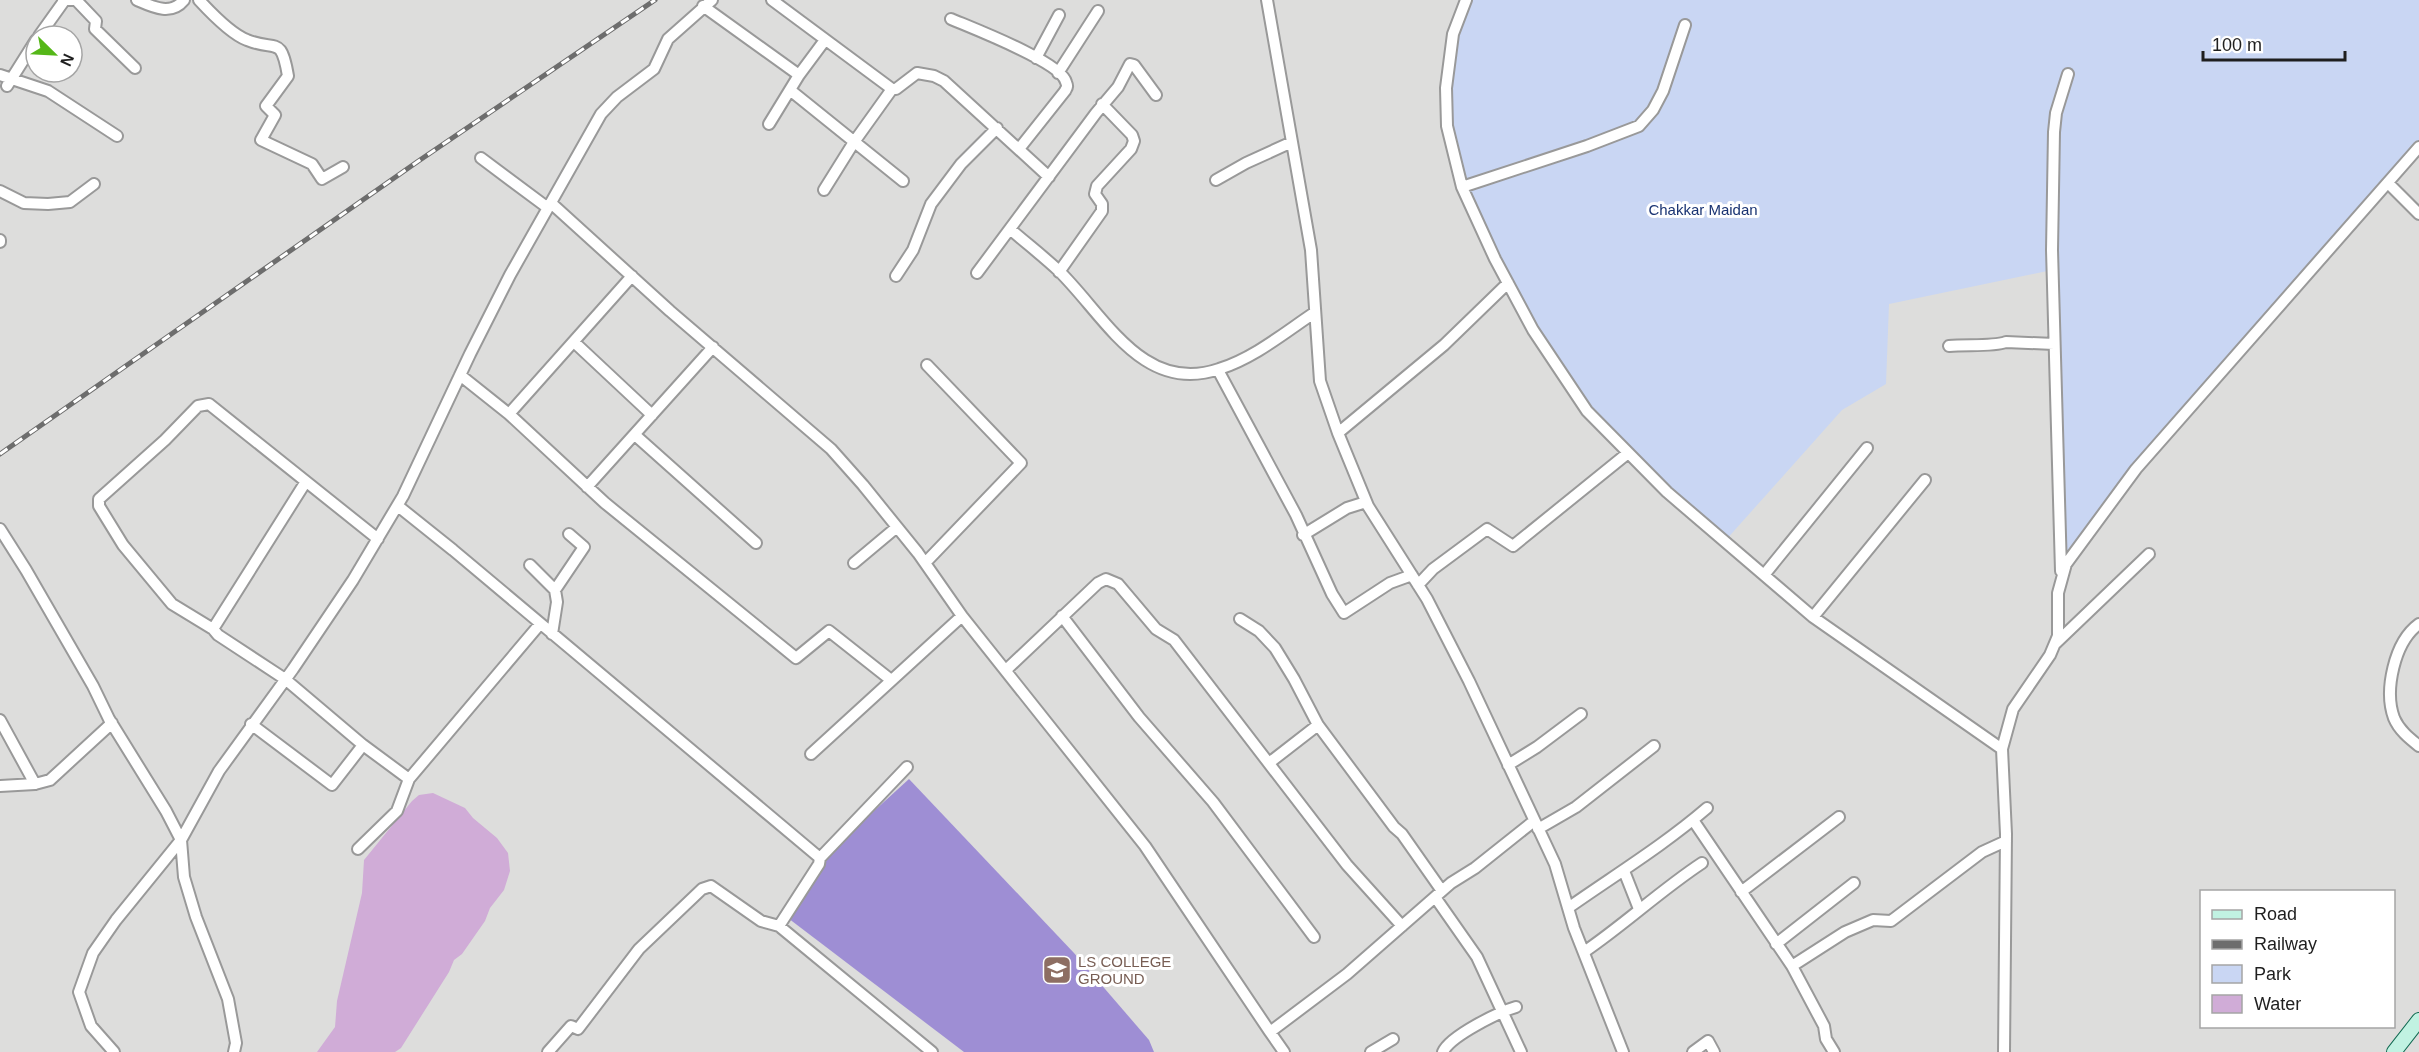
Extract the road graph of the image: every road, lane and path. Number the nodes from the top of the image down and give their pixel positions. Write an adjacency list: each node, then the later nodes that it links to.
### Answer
1 (63, 0): 12 (street); 17 (street)
2 (137, 0): 3 (street)
3 (184, 0)
4 (199, 0): 35 (street)
5 (772, 0): 14 (street)
6 (1267, 0): 31 (street)
7 (1466, 0): 41 (street)
8 (707, 3): 21 (street); 44 (street)
9 (1098, 11): 18 (street)
10 (1059, 15): 15 (street)
11 (951, 19): 15 (street)
12 (47, 24)
13 (1685, 25): 41 (street)
14 (825, 40): 21 (street); 23 (street)
15 (1036, 58): 18 (street)
16 (24, 59): 22 (street)
17 (135, 68)
18 (1058, 74): 33 (street)
19 (2068, 74): 54 (street)
20 (0, 75): 22 (street)
21 (799, 75): 24 (street)
22 (9, 83): 29 (street)
23 (892, 89): 28 (street); 30 (street)
24 (790, 90): 27 (street); 30 (street)
25 (1156, 95): 26 (street)
26 (1102, 104): 36 (street); 47 (street)
27 (769, 124)
28 (997, 128): 33 (street); 50 (street)
29 (117, 136)
30 (854, 142): 38 (street); 42 (street)
31 (1292, 142): 37 (street); 52 (street)
32 (2419, 147): 39 (street)
33 (1019, 149): 36 (street)
34 (480, 158): 44 (street)
35 (343, 167)
36 (1049, 177): 46 (street)
37 (1216, 180)
38 (903, 181)
39 (2388, 183): 45 (street); 82 (street)
40 (94, 184): 43 (street)
41 (1462, 186): 51 (street)
42 (824, 190)
43 (0, 191)
44 (549, 205): 49 (street); 59 (street)
45 (2419, 214)
46 (1010, 229): 47 (street); 48 (street)
47 (1059, 272): 58 (street)
48 (977, 273)
49 (632, 276): 53 (street); 56 (street)
50 (896, 276)
51 (1508, 283): 62 (street); 65 (street)
52 (1314, 313): 58 (street); 62 (street)
53 (574, 342): 60 (street); 61 (street)
54 (2054, 344): 55 (street); 82 (street)
55 (1949, 346)
56 (713, 347): 61 (street); 71 (street)
57 (927, 365): 78 (street)
58 (1218, 370): 74 (street)
59 (460, 375): 60 (street); 70 (street)
60 (509, 414): 68 (street)
61 (652, 415): 63 (street)
62 (1338, 433): 69 (street)
63 (635, 435): 68 (street); 76 (street)
64 (1867, 448): 81 (street)
65 (1628, 453): 81 (street); 83 (street)
66 (1925, 480): 87 (street)
67 (305, 483): 75 (street); 91 (street); 91 (street)
68 (587, 487): 96 (street)
69 (1366, 502): 74 (street); 83 (street)
70 (398, 506): 75 (street); 89 (street)
71 (897, 527): 78 (street); 79 (street)
72 (0, 530): 99 (street)
73 (569, 534): 84 (street)
74 (1303, 535): 83 (street)
75 (378, 539): 95 (street)
76 (756, 543)
77 (2149, 554): 93 (street)
78 (925, 563): 85 (street)
79 (854, 564)
80 (530, 565): 84 (street)
81 (1764, 575): 87 (street)
82 (2062, 578): 93 (street)
83 (1415, 580): 108 (street)
84 (555, 590): 92 (street)
85 (962, 616): 94 (street); 96 (street)
86 (1062, 616): 94 (street); 107 (street); 130 (street)
87 (1813, 617): 105 (street)
88 (1240, 619): 101 (street)
89 (540, 624): 92 (street); 110 (street)
90 (2419, 624): 104 (street)
91 (213, 629): 95 (street)
92 (552, 634): 120 (street)
93 (2054, 646): 105 (street)
94 (1006, 670): 137 (street)
95 (285, 680): 100 (street); 102 (street)
96 (891, 680): 106 (street)
97 (1581, 714): 108 (street)
98 (0, 720): 111 (street)
99 (112, 723): 111 (street); 117 (street)
100 (251, 724): 102 (street); 117 (street)
101 (1318, 725): 107 (street); 125 (street)
102 (363, 745): 110 (street)
103 (1654, 746): 116 (street)
104 (2419, 746)
105 (2002, 749): 118 (street)
106 (811, 754)
107 (1269, 763): 129 (street)
108 (1508, 765): 116 (street)
109 (907, 767): 120 (street)
110 (409, 779): 119 (street)
111 (36, 784): 112 (street)
112 (0, 786)
113 (1707, 808): 115 (street)
114 (1839, 817): 124 (street)
115 (1693, 820): 122 (street); 124 (street)
116 (1536, 825): 125 (street); 126 (street)
117 (180, 840): 139 (street); 140 (street)
118 (2006, 841): 133 (street); 151 (street)
119 (358, 849)
120 (820, 858): 128 (street)
121 (1702, 863): 127 (street)
122 (1624, 871): 126 (street); 127 (street)
123 (1854, 884): 131 (street)
124 (1741, 892): 131 (street)
125 (1439, 894): 129 (street); 135 (street)
126 (1568, 908): 132 (street)
127 (1639, 909): 132 (street)
128 (779, 926): 141 (street); 142 (street)
129 (1402, 926): 137 (street)
130 (1314, 938)
131 (1776, 944): 133 (street)
132 (1584, 952): 147 (street)
133 (1792, 966): 150 (street)
134 (1516, 1007): 135 (street)
135 (1503, 1011): 145 (street); 146 (street)
136 (2419, 1020): 152 (main road)
137 (1270, 1032): 143 (street)
138 (1393, 1039): 144 (street)
139 (114, 1052)
140 (234, 1052)
141 (548, 1052)
142 (932, 1052)
143 (1284, 1052)
144 (1371, 1052)
145 (1443, 1052)
146 (1521, 1052)
147 (1623, 1052)
148 (1693, 1052): 149 (street)
149 (1714, 1052)
150 (1834, 1052)
151 (2004, 1052)
152 (2394, 1052)

